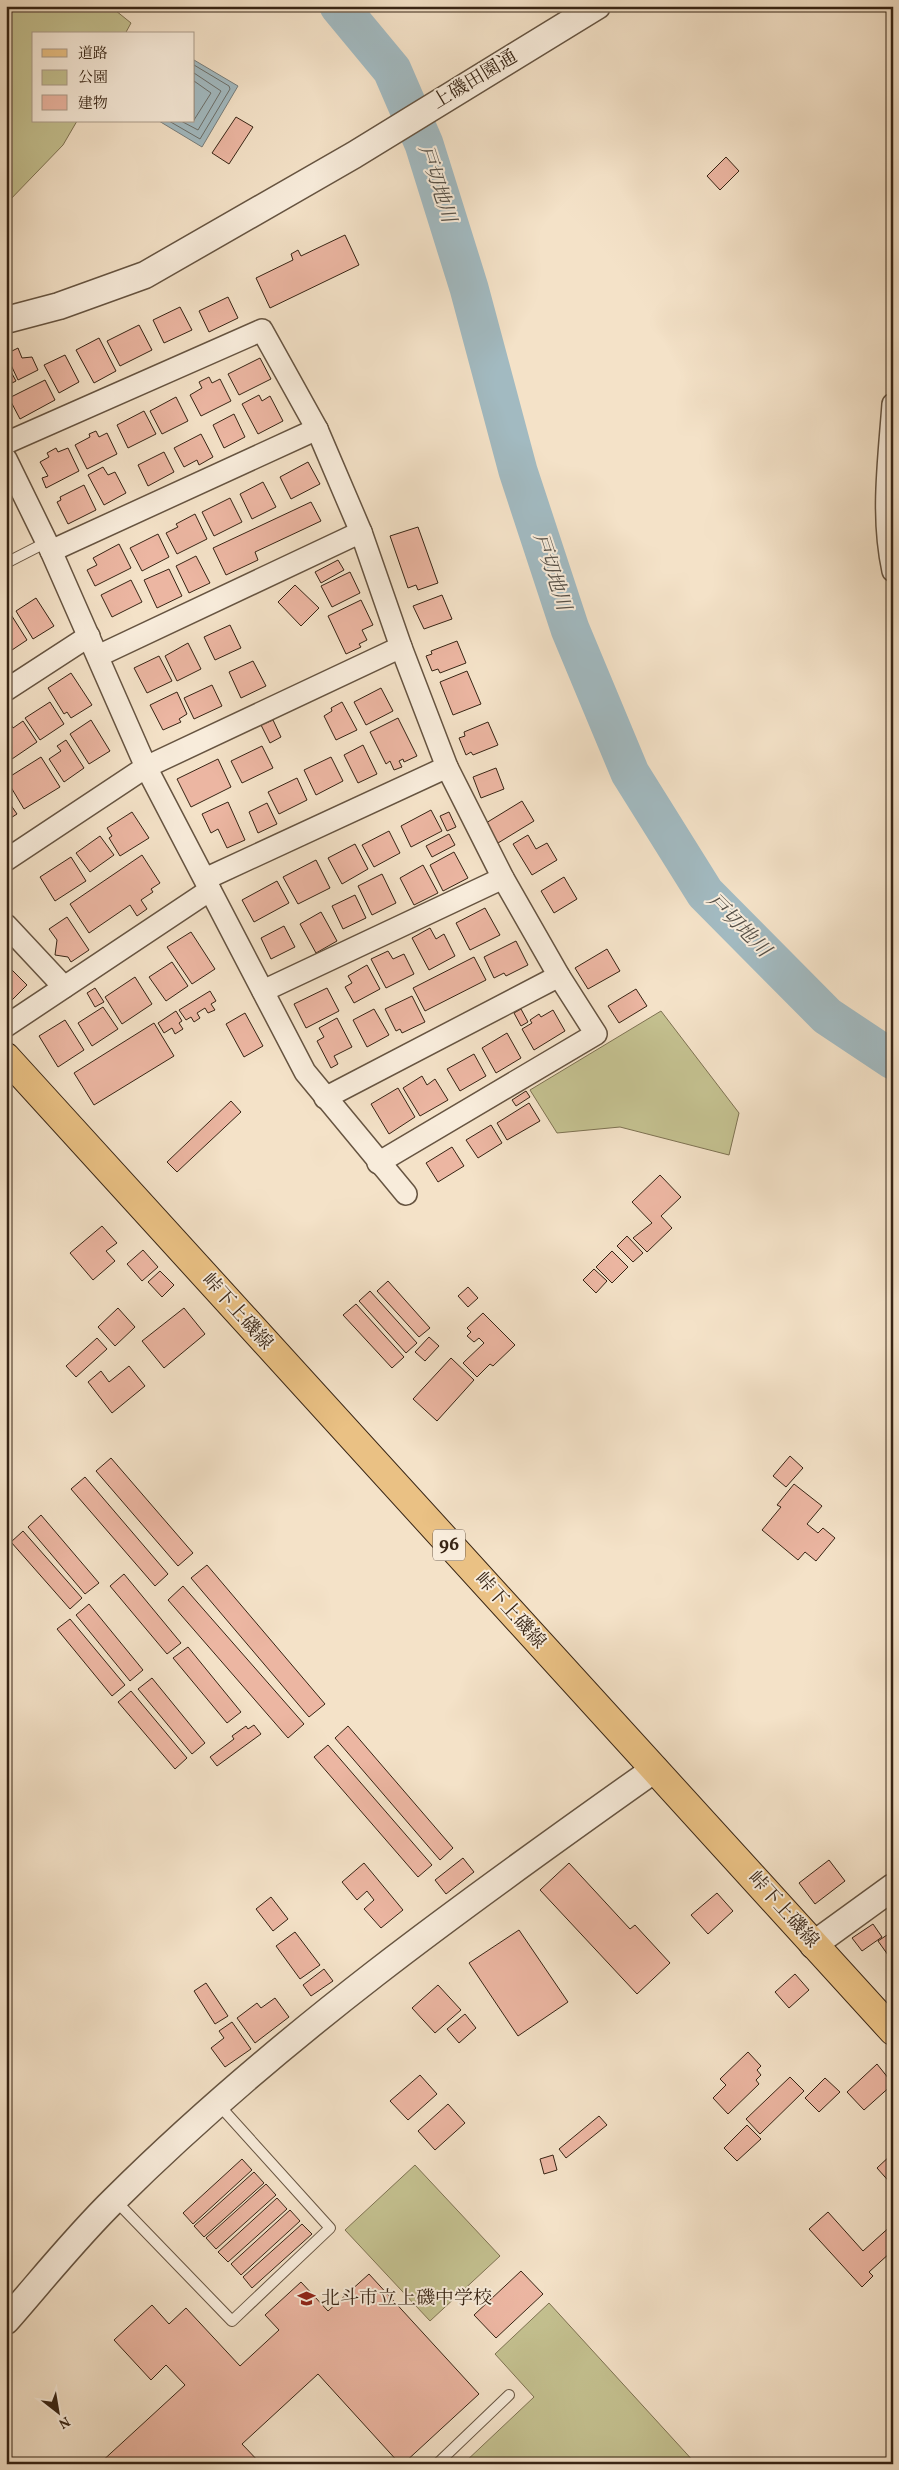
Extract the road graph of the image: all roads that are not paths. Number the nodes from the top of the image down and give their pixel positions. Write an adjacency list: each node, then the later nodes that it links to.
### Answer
1 (596, 6): 2 (street, 上磯田園通)
2 (6, 320)
3 (893, 404): 10 (street)
4 (317, 429): 5 (street); 7 (street); 8 (street)
5 (6, 443)
6 (6, 459): 8 (street)
7 (361, 532): 12 (street); 13 (street)
8 (49, 546): 9 (lane); 11 (street)
9 (6, 563)
10 (893, 571)
11 (89, 636): 13 (street); 14 (street)
12 (400, 647): 15 (street); 16 (street)
13 (98, 656): 15 (street)
14 (6, 690)
15 (146, 767): 17 (street); 19 (street)
16 (447, 767): 18 (street); 19 (street)
17 (6, 860)
18 (503, 878): 21 (street); 23 (street)
19 (208, 885): 22 (street); 23 (street)
20 (6, 925): 22 (street)
21 (559, 976): 26 (street); 27 (street)
22 (64, 987): 24 (street)
23 (262, 991): 26 (street)
24 (6, 1026)
25 (6, 1057): 29 (main road, 峠下上磯線 / 96)
26 (325, 1098): 27 (street)
27 (378, 1163): 28 (street)
28 (406, 1194)
29 (655, 1770): 31 (main road, 峠下上磯線 / 96); 33 (street)
30 (893, 1887): 31 (street)
31 (813, 1945): 32 (main road, 峠下上磯線 / 96)
32 (893, 2031)
33 (218, 2104): 34 (street); 34 (lane)
34 (114, 2199): 35 (street)
35 (6, 2321)
36 (509, 2395): 37 (lane)
37 (437, 2464)

